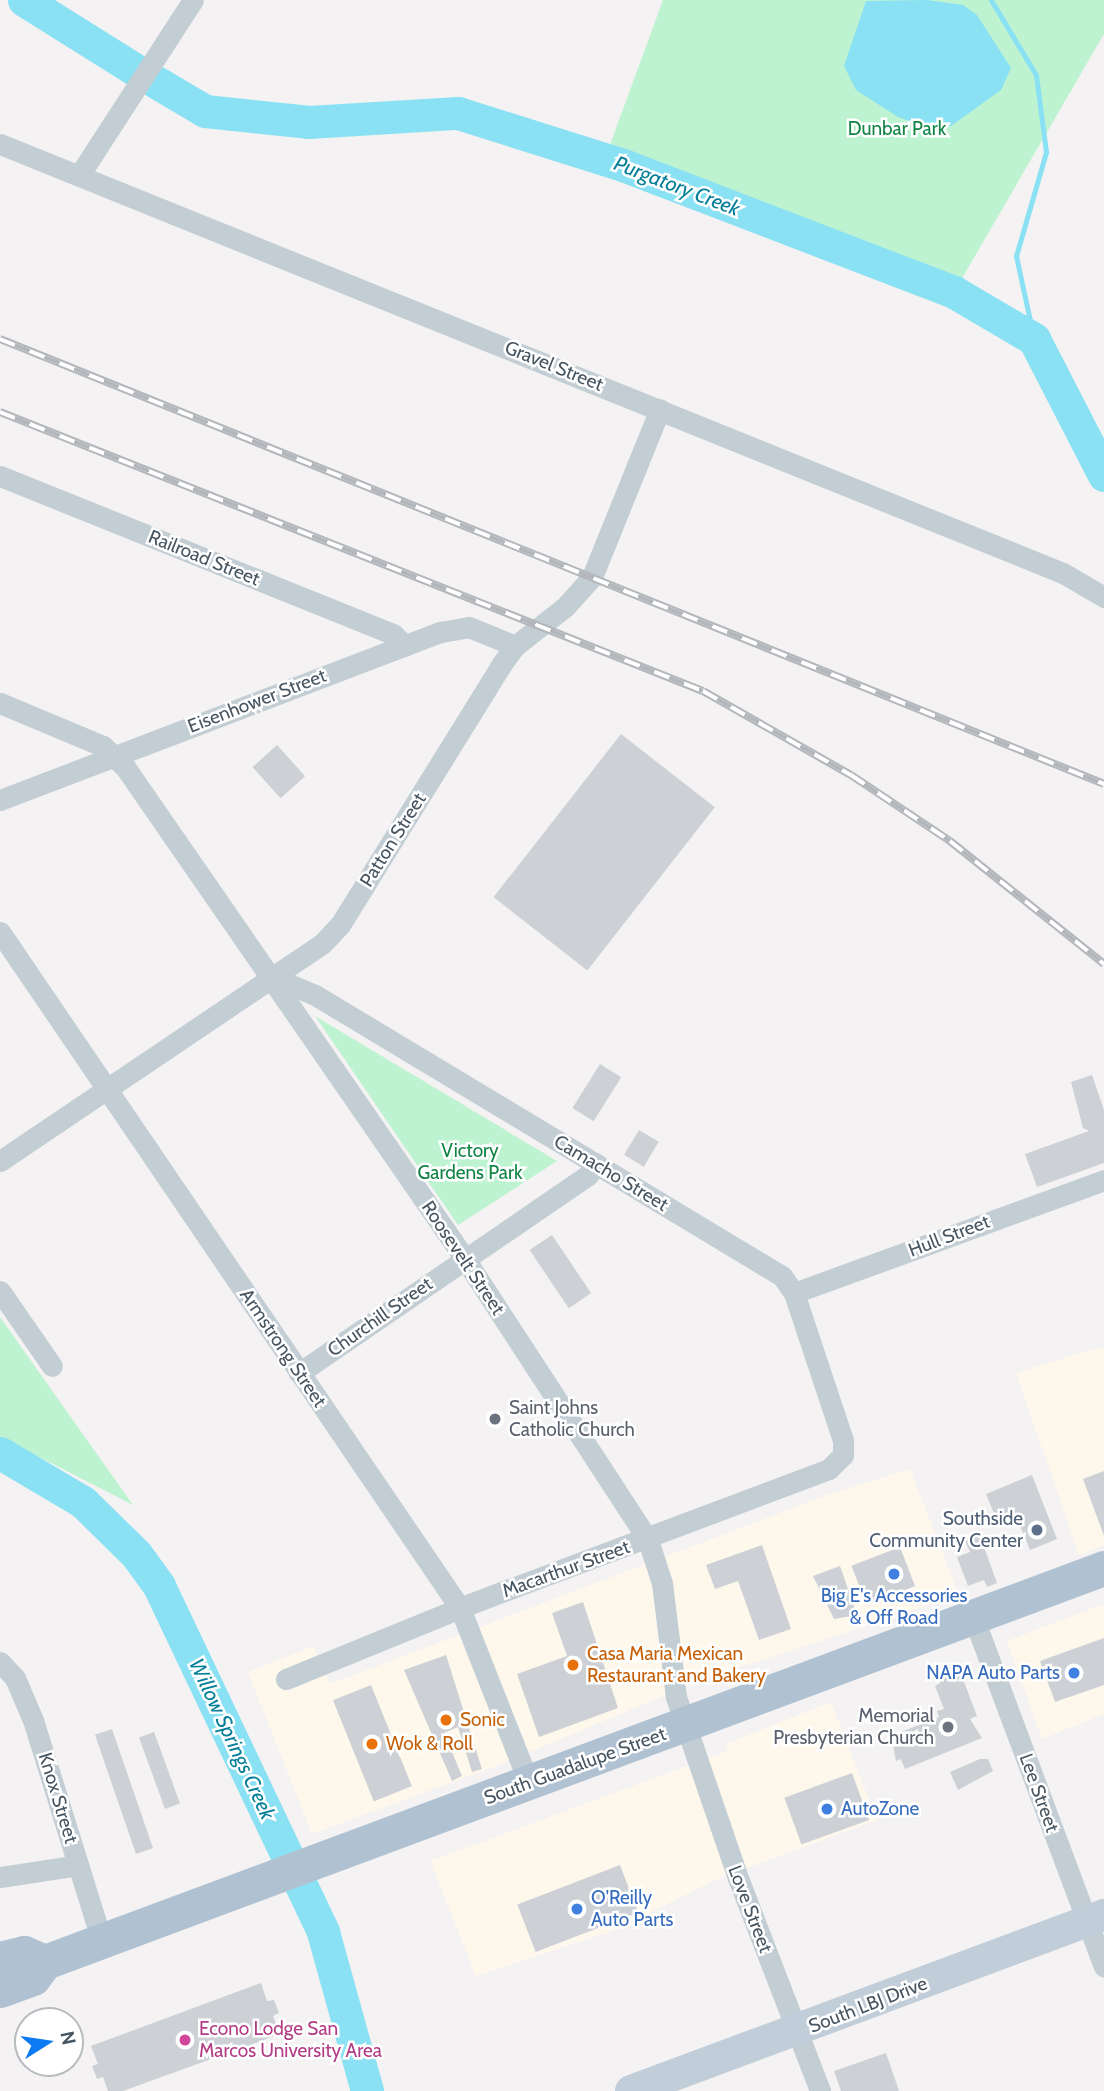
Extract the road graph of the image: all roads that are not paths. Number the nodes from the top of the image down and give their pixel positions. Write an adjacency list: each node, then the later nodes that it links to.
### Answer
1 (193, 0): 3 (street)
2 (0, 144): 3 (street, Gravel Street)
3 (80, 173): 4 (street, Gravel Street)
4 (660, 409): 6 (street, Gravel Street); 8 (street, Patton Street)
5 (0, 476): 7 (street, Railroad Street)
6 (1104, 597)
7 (405, 646): 8 (street, Eisenhower Street); 10 (street, Eisenhower Street)
8 (515, 646): 13 (street, Patton Street)
9 (0, 703): 10 (street)
10 (115, 755): 11 (street, Eisenhower Street); 13 (street, Roosevelt Street)
11 (0, 800)
12 (0, 932): 14 (street, Armstrong Street)
13 (272, 978): 14 (street, Patton Street); 16 (street, Camacho Street); 18 (street, Roosevelt Street)
14 (107, 1088): 15 (street, Patton Street); 22 (street, Armstrong Street)
15 (0, 1161)
16 (596, 1164): 18 (street, Churchill Street); 20 (street, Camacho Street)
17 (1104, 1180): 20 (street, Hull Street)
18 (465, 1259): 22 (street, Churchill Street); 24 (street, Roosevelt Street)
19 (0, 1291): 21 (street)
20 (794, 1293): 23 (street, Camacho Street)
21 (52, 1366)
22 (299, 1373): 26 (street, Armstrong Street)
23 (843, 1455): 24 (street, Macarthur Street)
24 (648, 1540): 26 (street, Macarthur Street); 30 (street, Roosevelt Street)
25 (1104, 1568): 27 (main road, South Guadalupe Street)
26 (460, 1608): 29 (street, Macarthur Street); 31 (street, Armstrong Street)
27 (974, 1619): 30 (main road, South Guadalupe Street); 34 (street, Lee Street)
28 (5, 1673): 32 (street, Knox Street)
29 (286, 1679)
30 (686, 1725): 31 (main road, South Guadalupe Street); 40 (street, Love Street)
31 (529, 1783): 35 (main road, South Guadalupe Street)
32 (78, 1865): 33 (street); 35 (street, Knox Street)
33 (0, 1877)
34 (1096, 1918): 38 (street, Lee Street); 40 (street, South LBJ Drive)
35 (102, 1941): 37 (main road, South Guadalupe Street)
36 (0, 1959): 37 (main road)
37 (45, 1962): 39 (main road, South Guadalupe Street)
38 (1104, 1967)
39 (0, 1990)
40 (797, 2032): 41 (street, South LBJ Drive); 42 (street, Love Street)
41 (631, 2091)
42 (820, 2091)

